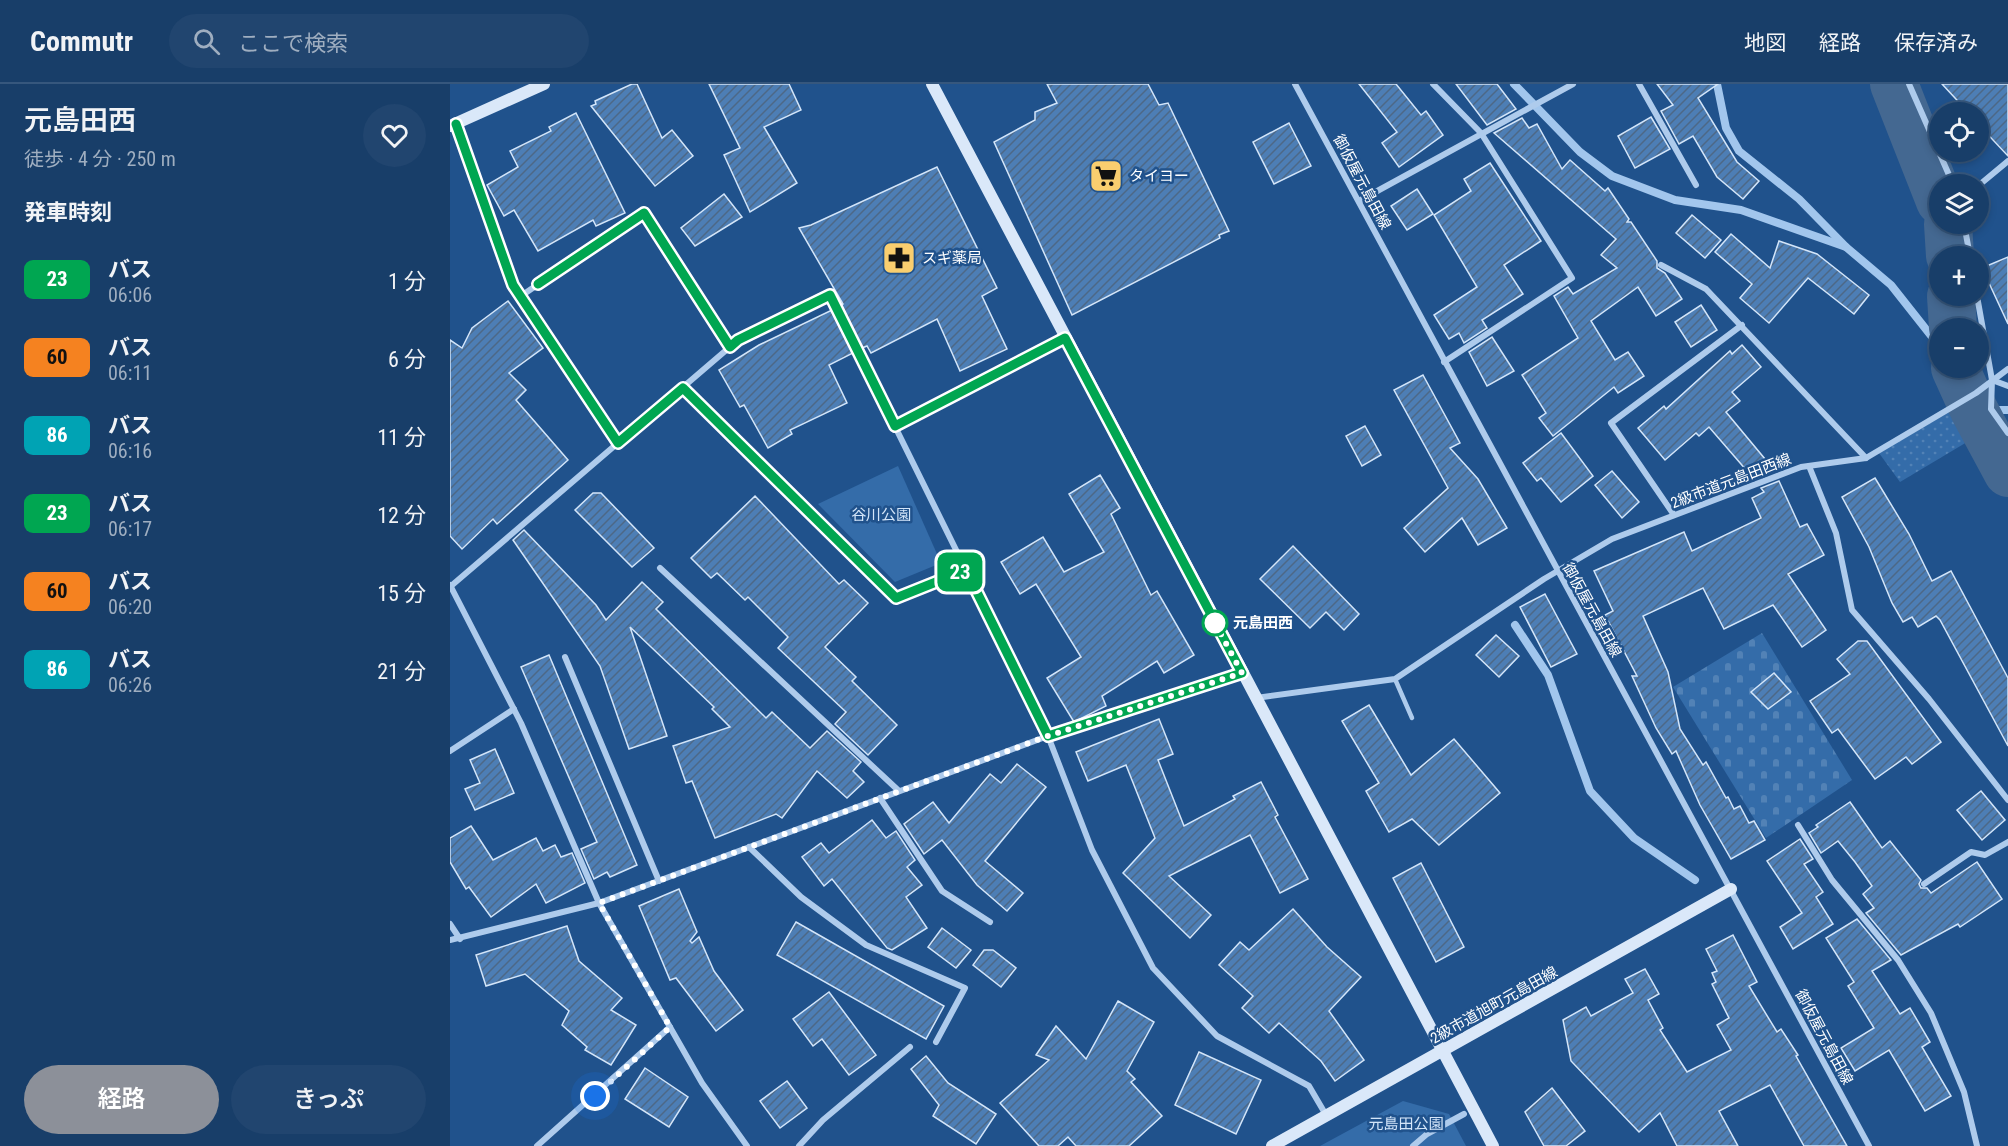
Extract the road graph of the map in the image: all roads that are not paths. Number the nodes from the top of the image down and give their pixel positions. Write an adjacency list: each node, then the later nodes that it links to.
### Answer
1 (544, 84): 8 (street)
2 (932, 84): 19 (street)
3 (1295, 84): 14 (street, 御仮屋元島田線)
4 (1433, 84): 9 (street)
5 (1573, 84): 9 (street)
6 (1639, 84): 13 (street)
7 (1909, 84): 11 (street)
8 (453, 125): 16 (street)
9 (1480, 133): 14 (street); 21 (street)
10 (2008, 161): 12 (street)
11 (1949, 174)
12 (1989, 177)
13 (1696, 185)
14 (1359, 201): 21 (street, 御仮屋元島田線)
15 (1661, 265): 18 (street)
16 (521, 296): 20 (street); 28 (street)
17 (1979, 306): 23 (street)
18 (1742, 325): 29 (street); 31 (street)
19 (1065, 338): 26 (street); 37 (street)
20 (730, 347): 25 (street); 26 (street)
21 (1444, 362): 34 (street, 御仮屋元島田線)
22 (2008, 369): 23 (street, 2級市道元島田西線)
23 (1992, 380): 24 (street); 27 (street); 29 (street, 2級市道元島田西線)
24 (2008, 386)
25 (683, 388): 28 (street); 33 (street)
26 (895, 426): 33 (street)
27 (2008, 433)
28 (618, 443): 35 (street)
29 (1866, 458): 30 (street, 2級市道元島田西線)
30 (1809, 466): 31 (street, 2級市道元島田西線); 46 (street)
31 (1674, 515): 34 (street, 2級市道元島田西線)
32 (660, 568): 44 (street)
33 (966, 570): 42 (street)
34 (1557, 571): 38 (street, 2級市道元島田西線); 52 (street, 御仮屋元島田線)
35 (450, 586): 40 (street)
36 (565, 657): 50 (street)
37 (1242, 673): 39 (street); 42 (street)
38 (1395, 679): 39 (street); 41 (lane)
39 (1255, 698): 61 (street)
40 (514, 709): 43 (street); 53 (street)
41 (1412, 718)
42 (1048, 736): 44 (street); 63 (street)
43 (450, 751)
44 (899, 791): 45 (street)
45 (880, 798): 49 (street); 54 (street)
46 (2008, 800)
47 (1798, 825): 71 (street)
48 (2008, 842): 51 (street)
49 (749, 847): 50 (street); 59 (street)
50 (658, 881): 53 (street)
51 (1924, 884)
52 (1731, 890): 61 (street, 2級市道旭町元島田線); 70 (street, 御仮屋元島田線)
53 (599, 903): 56 (street); 58 (street)
54 (990, 922)
55 (450, 924): 56 (street)
56 (460, 939): 57 (street)
57 (450, 940)
58 (670, 1027): 64 (street); 65 (street)
59 (936, 1042)
60 (910, 1047): 66 (street)
61 (1443, 1052): 63 (street, 2級市道旭町元島田線); 69 (street)
62 (1464, 1114): 68 (street)
63 (1327, 1116): 67 (street, 2級市道旭町元島田線)
64 (537, 1146)
65 (747, 1146)
66 (799, 1146)
67 (1272, 1146)
68 (1413, 1146)
69 (1493, 1146)
70 (1869, 1146)
71 (1977, 1146)

